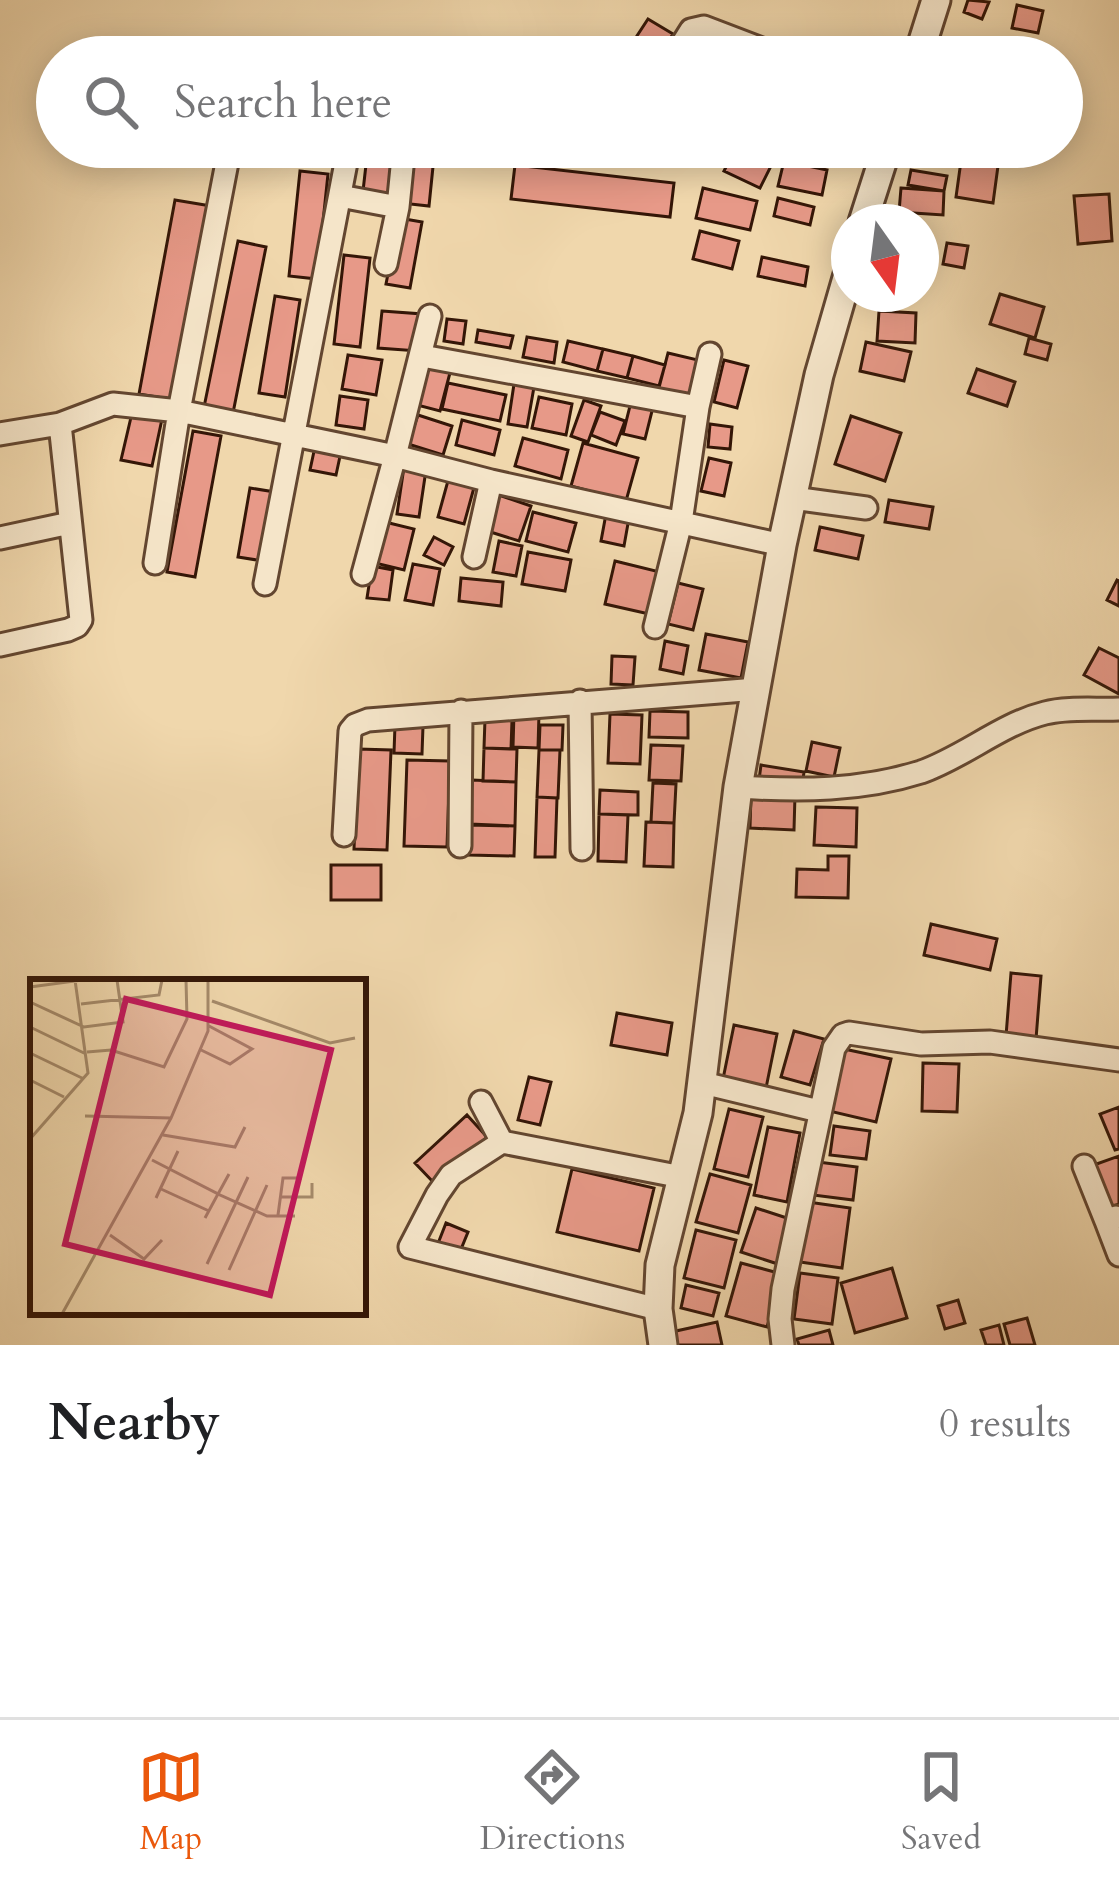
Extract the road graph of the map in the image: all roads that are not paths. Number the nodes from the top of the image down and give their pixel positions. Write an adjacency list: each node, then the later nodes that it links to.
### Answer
1 (937, 0): 4 (street)
2 (687, 36): 3 (street)
3 (727, 36)
4 (924, 36)
5 (226, 168): 18 (street)
6 (345, 168): 9 (street)
7 (402, 168): 11 (street)
8 (880, 168): 10 (street)
9 (340, 196): 11 (street); 21 (street)
10 (869, 204)
11 (398, 207): 12 (street)
12 (386, 264)
13 (837, 312): 24 (street)
14 (430, 316): 16 (street)
15 (710, 354): 17 (street)
16 (422, 356): 17 (street); 22 (street)
17 (698, 407): 26 (street)
18 (179, 411): 19 (street); 21 (street); 31 (street)
19 (60, 424): 20 (street); 27 (street)
20 (0, 434)
21 (292, 434): 22 (street); 33 (street)
22 (395, 456): 23 (street); 32 (street)
23 (491, 481): 26 (street); 30 (street)
24 (793, 498): 25 (street); 29 (street)
25 (866, 508)
26 (681, 522): 29 (street); 34 (street)
27 (70, 523): 28 (street); 35 (street)
28 (0, 538)
29 (782, 545): 36 (street)
30 (474, 557)
31 (155, 563)
32 (363, 574)
33 (265, 584)
34 (656, 627)
35 (0, 645)
36 (757, 689): 37 (street); 40 (street)
37 (580, 701): 39 (street); 43 (street)
38 (1119, 709): 40 (street)
39 (461, 711): 41 (street); 42 (street)
40 (738, 787): 45 (street)
41 (344, 835)
42 (460, 846)
43 (583, 849)
44 (1119, 1060): 47 (street)
45 (703, 1082): 47 (street); 50 (street)
46 (481, 1102): 48 (street)
47 (819, 1111): 55 (street)
48 (502, 1142): 50 (street); 53 (street)
49 (1084, 1166): 51 (street)
50 (682, 1177): 53 (street)
51 (1113, 1219): 52 (street)
52 (1119, 1255)
53 (658, 1309): 54 (street)
54 (663, 1345)
55 (783, 1345)

